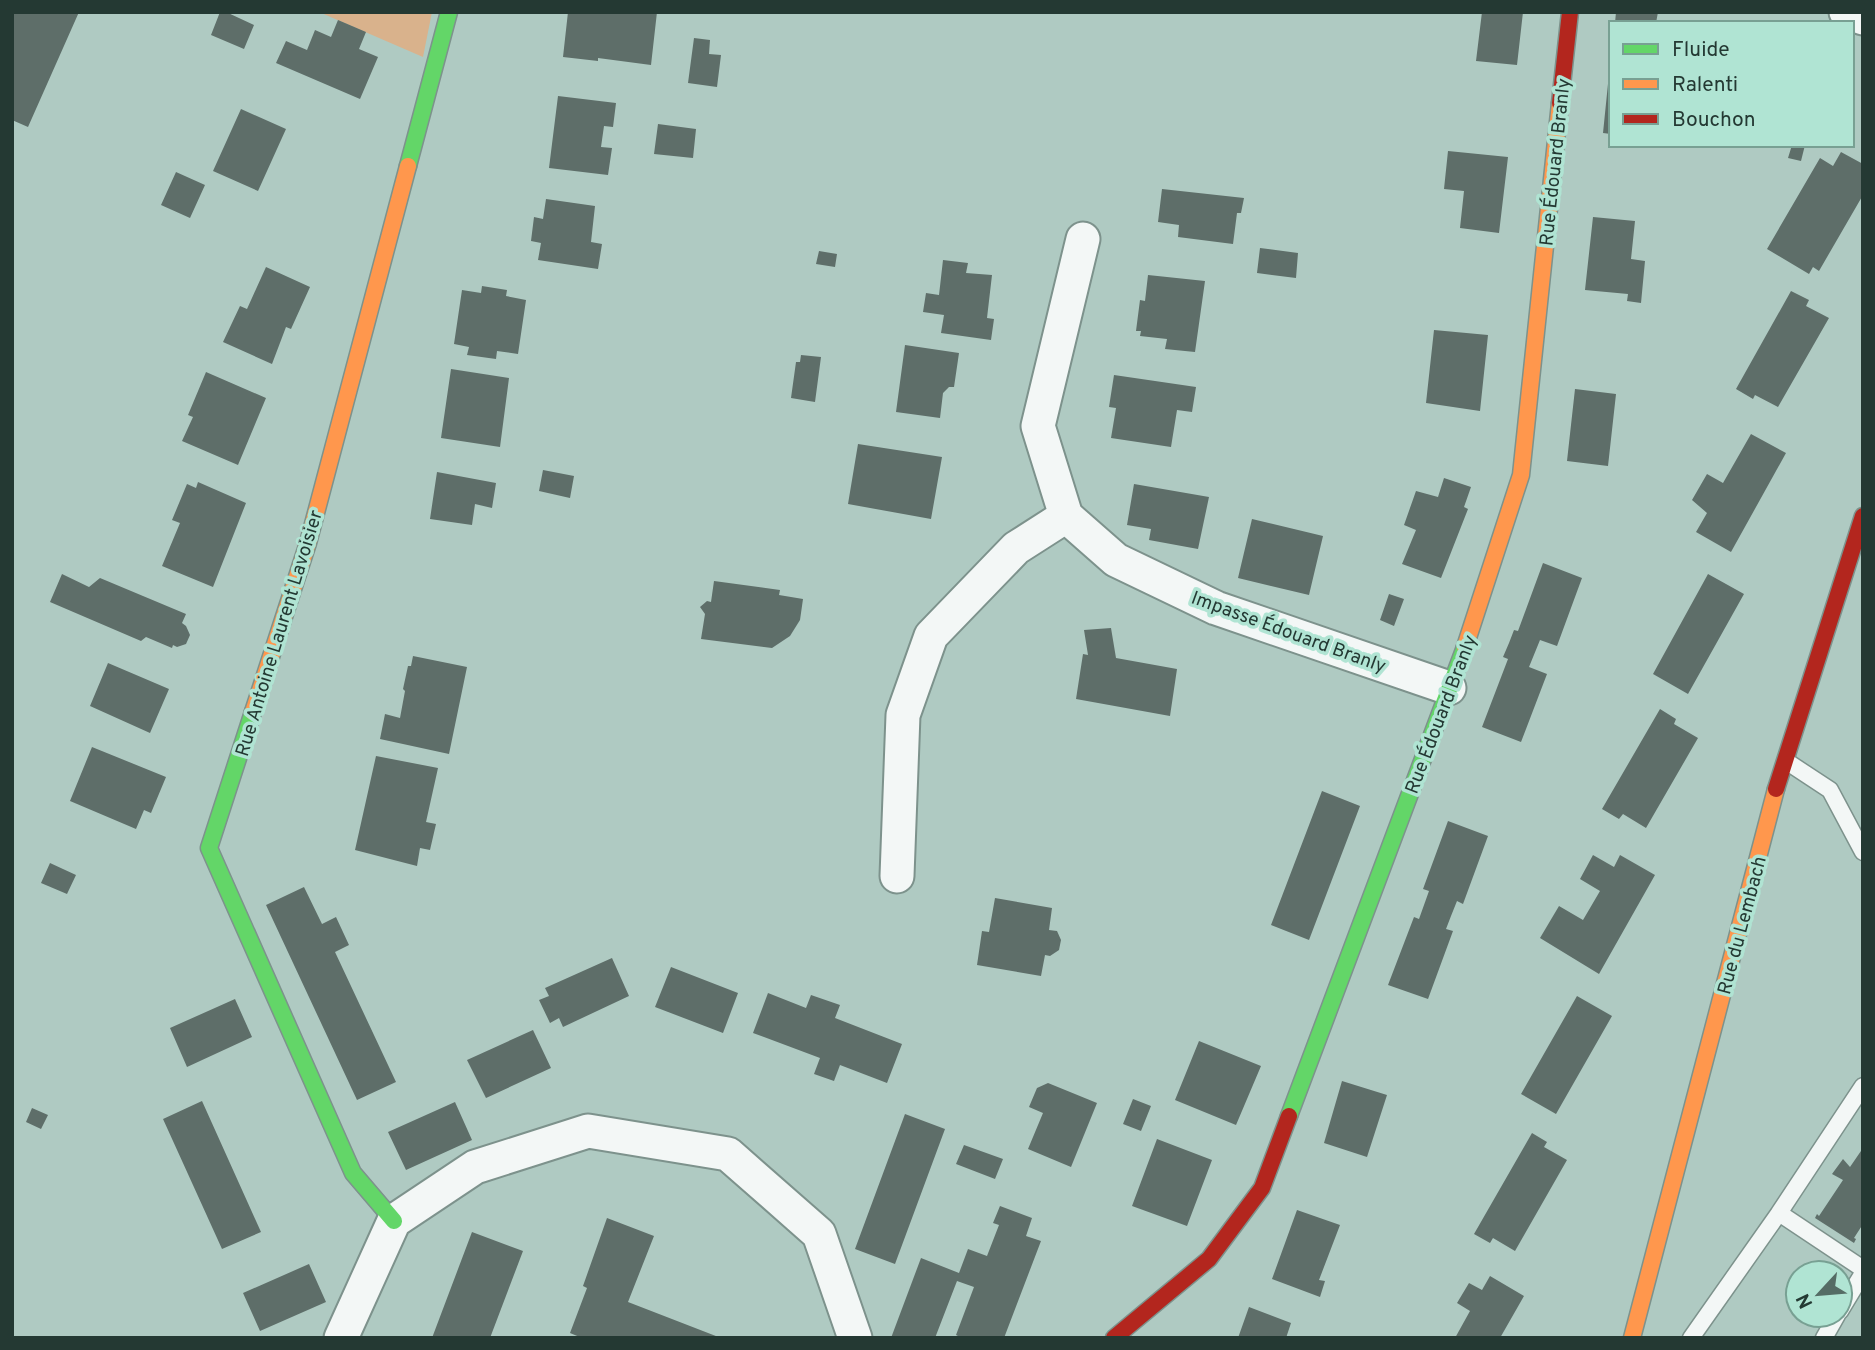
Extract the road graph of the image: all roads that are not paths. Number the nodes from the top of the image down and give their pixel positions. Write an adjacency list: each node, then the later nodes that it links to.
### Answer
1 (449, 12): 14 (street, Rue Antoine Laurent Lavoisier)
2 (1570, 12): 8 (street, Rue Édouard Branly)
3 (1846, 12): 4 (street)
4 (1863, 18)
5 (1083, 239): 6 (street)
6 (1066, 516): 8 (street, Impasse Édouard Branly); 11 (street)
7 (1863, 516): 9 (street, Rue du Lembach)
8 (1449, 688): 19 (street, Rue Édouard Branly)
9 (1784, 760): 10 (lane); 20 (street, Rue du Lembach)
10 (1863, 852)
11 (897, 876)
12 (1863, 1086): 13 (lane)
13 (1779, 1213): 15 (lane); 21 (lane)
14 (394, 1221): 17 (street); 18 (street)
15 (1863, 1271): 16 (lane)
16 (1854, 1287)
17 (341, 1338)
18 (855, 1338)
19 (1114, 1338)
20 (1632, 1338)
21 (1691, 1338)

